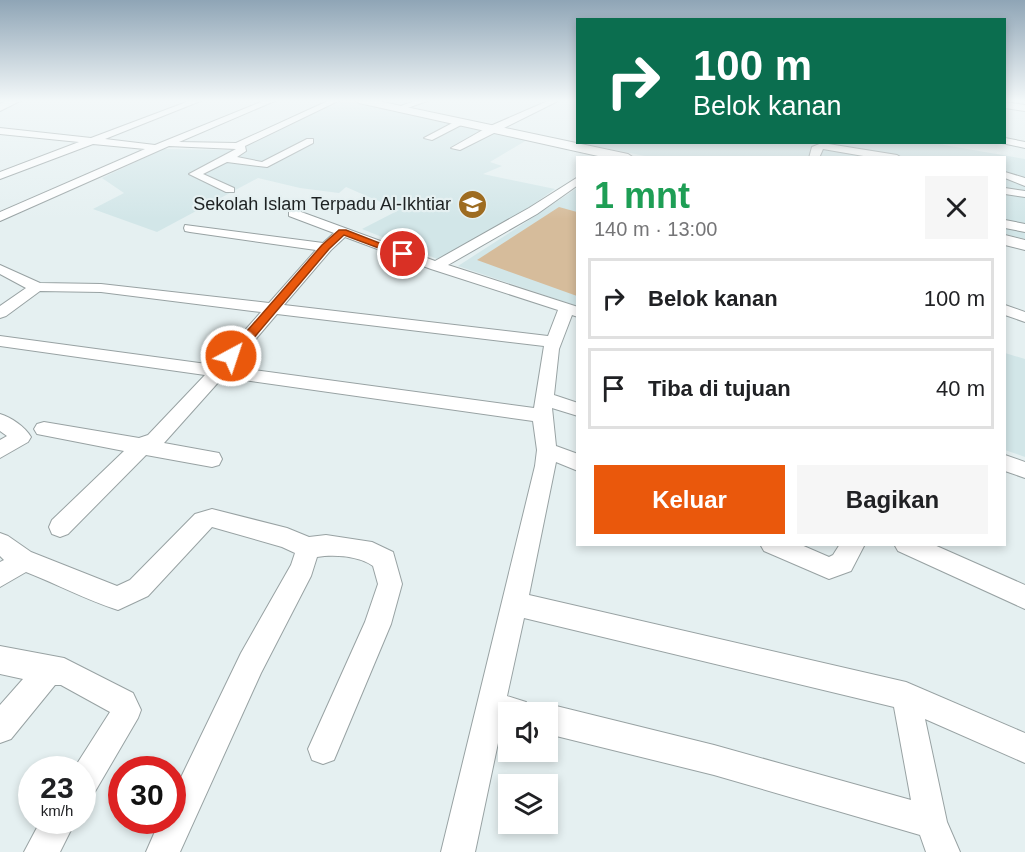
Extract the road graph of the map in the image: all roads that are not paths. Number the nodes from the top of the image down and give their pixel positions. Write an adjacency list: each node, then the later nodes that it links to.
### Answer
1 (77, 140): 7 (street)
2 (91, 140): 7 (street)
3 (174, 140): 13 (street)
4 (251, 140): 14 (street)
5 (471, 140): 15 (street)
6 (554, 140): 11 (main road)
7 (88, 141): 13 (street); 21 (street)
8 (310, 141): 19 (street)
9 (1006, 141): 10 (street)
10 (1023, 142)
11 (573, 143)
12 (576, 144): 16 (main road)
13 (159, 146): 14 (street); 28 (street)
14 (238, 146): 19 (street)
15 (456, 148)
16 (615, 156)
17 (814, 156): 18 (street)
18 (879, 156)
19 (228, 159): 24 (street)
20 (1006, 175): 23 (street)
21 (0, 176)
22 (576, 181): 36 (street)
23 (1025, 183)
24 (230, 190)
25 (1006, 191): 26 (street)
26 (1025, 195)
27 (293, 213): 32 (street)
28 (0, 216)
29 (1006, 224): 31 (street)
30 (190, 228): 35 (street)
31 (1025, 228)
32 (343, 232): 35 (street); 36 (street)
33 (1006, 240): 34 (main road)
34 (1025, 245)
35 (326, 247): 39 (street)
36 (436, 266): 40 (street)
37 (0, 269): 38 (street)
38 (38, 287): 39 (street); 42 (street)
39 (272, 309): 45 (street); 46 (street)
40 (572, 310): 45 (street)
41 (1006, 310): 43 (street)
42 (0, 313)
43 (1025, 317)
44 (0, 341): 46 (street)
45 (552, 342): 47 (street)
46 (218, 372): 47 (street); 51 (street)
47 (544, 408): 48 (street); 53 (street)
48 (576, 410)
49 (0, 422): 52 (street)
50 (44, 429): 51 (street)
51 (143, 446): 54 (street); 58 (street)
52 (0, 450)
53 (547, 450): 55 (street); 67 (street)
54 (212, 459)
55 (576, 462)
56 (1006, 463): 57 (street)
57 (1025, 470)
58 (60, 527)
59 (0, 543): 64 (street)
60 (777, 546): 61 (street)
61 (852, 546)
62 (910, 546): 66 (street)
63 (308, 548): 64 (street); 76 (street); 81 (street)
64 (23, 560): 65 (street)
65 (0, 576)
66 (1025, 597)
67 (514, 604): 70 (street); 71 (street)
68 (0, 660): 69 (street)
69 (50, 669): 74 (street); 77 (street)
70 (906, 696): 75 (street); 78 (street)
71 (503, 702)
72 (558, 721): 78 (street)
73 (498, 723): 82 (street)
74 (0, 728)
75 (1025, 748)
76 (323, 749)
77 (96, 760)
78 (931, 822): 83 (street)
79 (52, 834): 80 (street)
80 (41, 852)
81 (163, 852)
82 (458, 852)
83 (943, 852)

